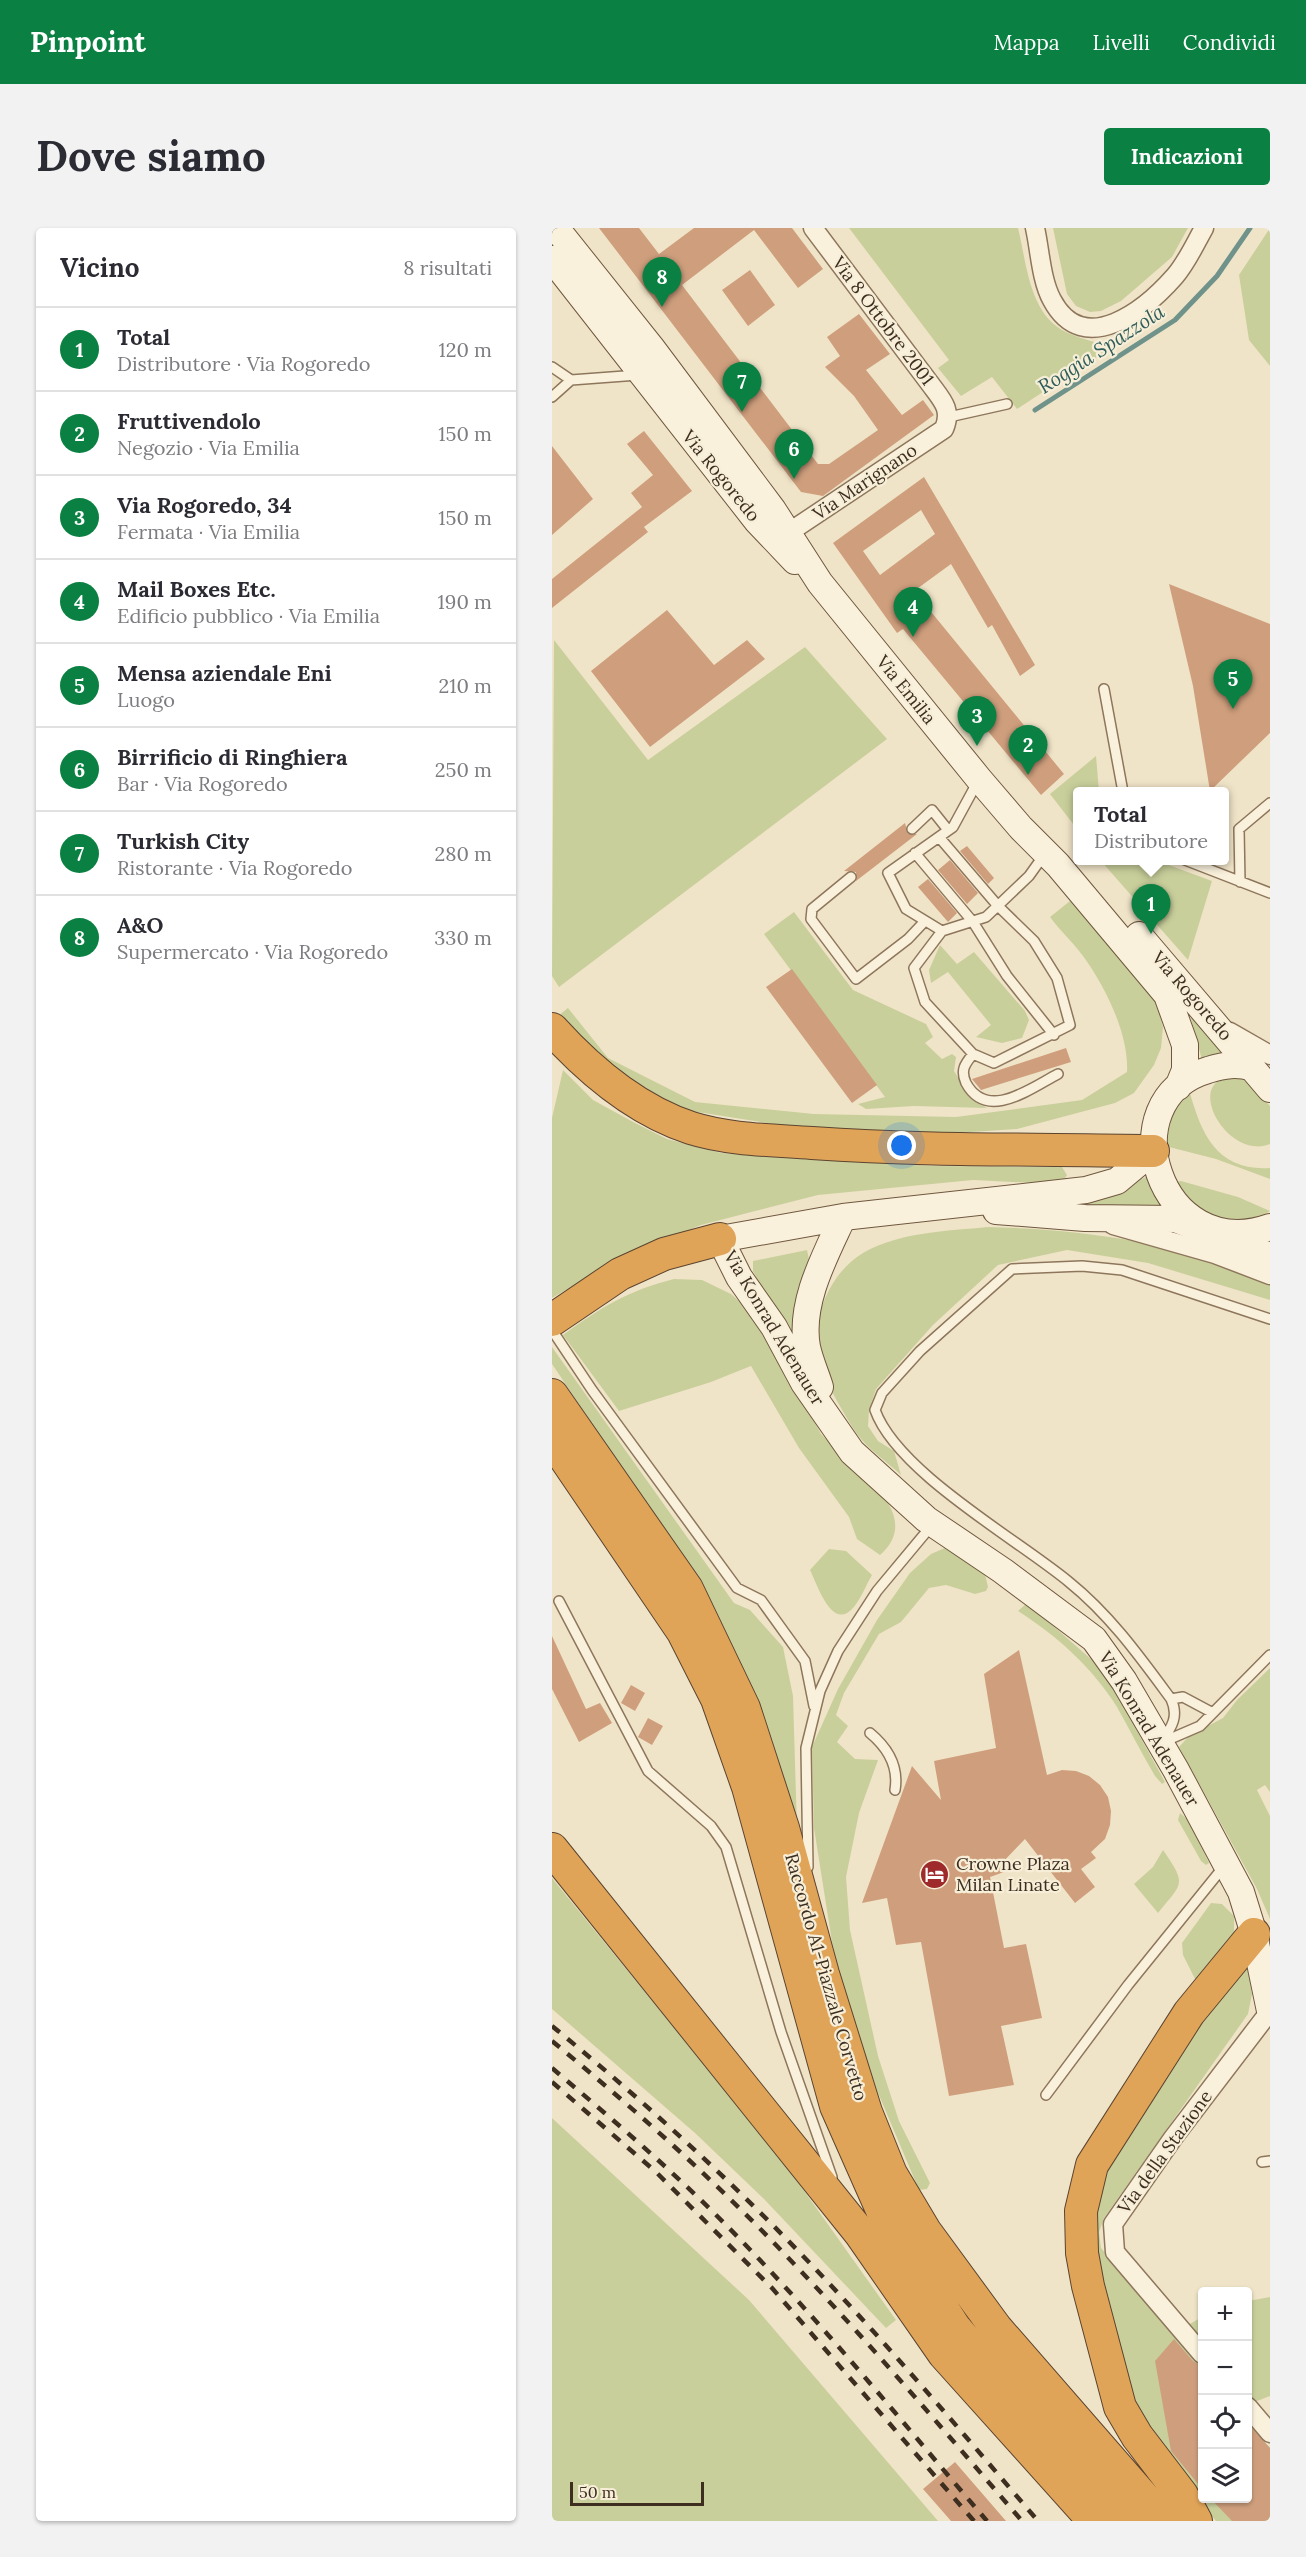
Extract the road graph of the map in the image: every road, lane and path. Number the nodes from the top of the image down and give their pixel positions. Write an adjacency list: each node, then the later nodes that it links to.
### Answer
1 (556, 228): 6 (street, Via Rogoredo)
2 (813, 228): 12 (street, Via 8 Ottobre 2001)
3 (1035, 228): 4 (street)
4 (1204, 228)
5 (552, 259): 8 (street, Via Rogoredo)
6 (651, 347): 8 (street); 13 (street, Via Rogoredo)
7 (552, 367): 9 (lane)
8 (635, 369): 9 (lane); 13 (street, Via Rogoredo)
9 (572, 380): 10 (lane)
10 (552, 397)
11 (1007, 404): 12 (lane)
12 (949, 417): 13 (street, Via Marignano)
13 (782, 537): 15 (street, Via Emilia)
14 (1104, 689): 16 (lane)
15 (979, 779): 19 (lane); 22 (street, Via Emilia)
16 (1122, 787)
17 (1270, 803): 25 (lane)
18 (912, 829): 19 (lane)
19 (948, 830): 20 (lane)
20 (939, 837): 21 (lane); 27 (lane)
21 (915, 853): 28 (lane); 29 (lane)
22 (1052, 859): 27 (lane); 34 (street, Via Rogoredo); 36 (street, Via Rogoredo)
23 (1195, 865): 25 (lane)
24 (851, 877): 28 (lane)
25 (1240, 882): 26 (lane)
26 (1270, 893)
27 (998, 906): 29 (lane); 32 (lane)
28 (925, 921): 30 (lane)
29 (974, 922): 30 (lane); 32 (lane)
30 (942, 931): 33 (lane)
31 (552, 1029): 38 (highway)
32 (1054, 1035): 33 (lane)
33 (973, 1054): 35 (lane)
34 (1264, 1065): 36 (street); 37 (street, Via Rogoredo)
35 (1058, 1074)
36 (1178, 1087): 38 (street)
37 (1270, 1089)
38 (1153, 1151): 39 (street); 42 (street)
39 (918, 1208): 40 (street); 41 (street)
40 (843, 1217): 44 (street); 50 (street, Via Konrad Adenauer)
41 (1085, 1218): 42 (street); 46 (street)
42 (1203, 1225): 43 (street); 45 (street)
43 (1270, 1227)
44 (720, 1239): 48 (highway); 50 (street, Via Konrad Adenauer)
45 (1270, 1256)
46 (1270, 1275)
47 (1270, 1319): 55 (lane)
48 (554, 1322): 56 (lane)
49 (552, 1395): 68 (highway, Raccordo A1-Piazzale Corvetto)
50 (829, 1416): 52 (street, Via Konrad Adenauer)
51 (552, 1439): 69 (highway, Raccordo A1-Piazzale Corvetto)
52 (933, 1523): 56 (lane); 59 (street, Via Konrad Adenauer)
53 (559, 1601): 67 (lane)
54 (1270, 1655): 57 (lane)
55 (1171, 1699): 57 (lane); 59 (lane)
56 (815, 1711): 63 (lane)
57 (1214, 1713): 59 (lane)
58 (870, 1733): 60 (lane)
59 (1161, 1743): 62 (street, Via Konrad Adenauer)
60 (895, 1790)
61 (552, 1849): 67 (highway)
62 (1226, 1864): 64 (street, Via Konrad Adenauer); 66 (lane)
63 (810, 1874)
64 (1254, 1934): 65 (street, Via Konrad Adenauer); 77 (highway)
65 (1270, 2011): 70 (street, Via della Stazione)
66 (1046, 2095)
67 (847, 2216): 73 (highway)
68 (925, 2231): 76 (highway, Raccordo A1-Piazzale Corvetto); 77 (highway)
69 (955, 2328): 73 (highway); 75 (highway, Raccordo A1-Piazzale Corvetto)
70 (1198, 2348)
71 (1252, 2412): 72 (street)
72 (1270, 2433)
73 (1063, 2483): 74 (highway)
74 (1094, 2521)
75 (1131, 2521)
76 (1164, 2521)
77 (1196, 2521)

